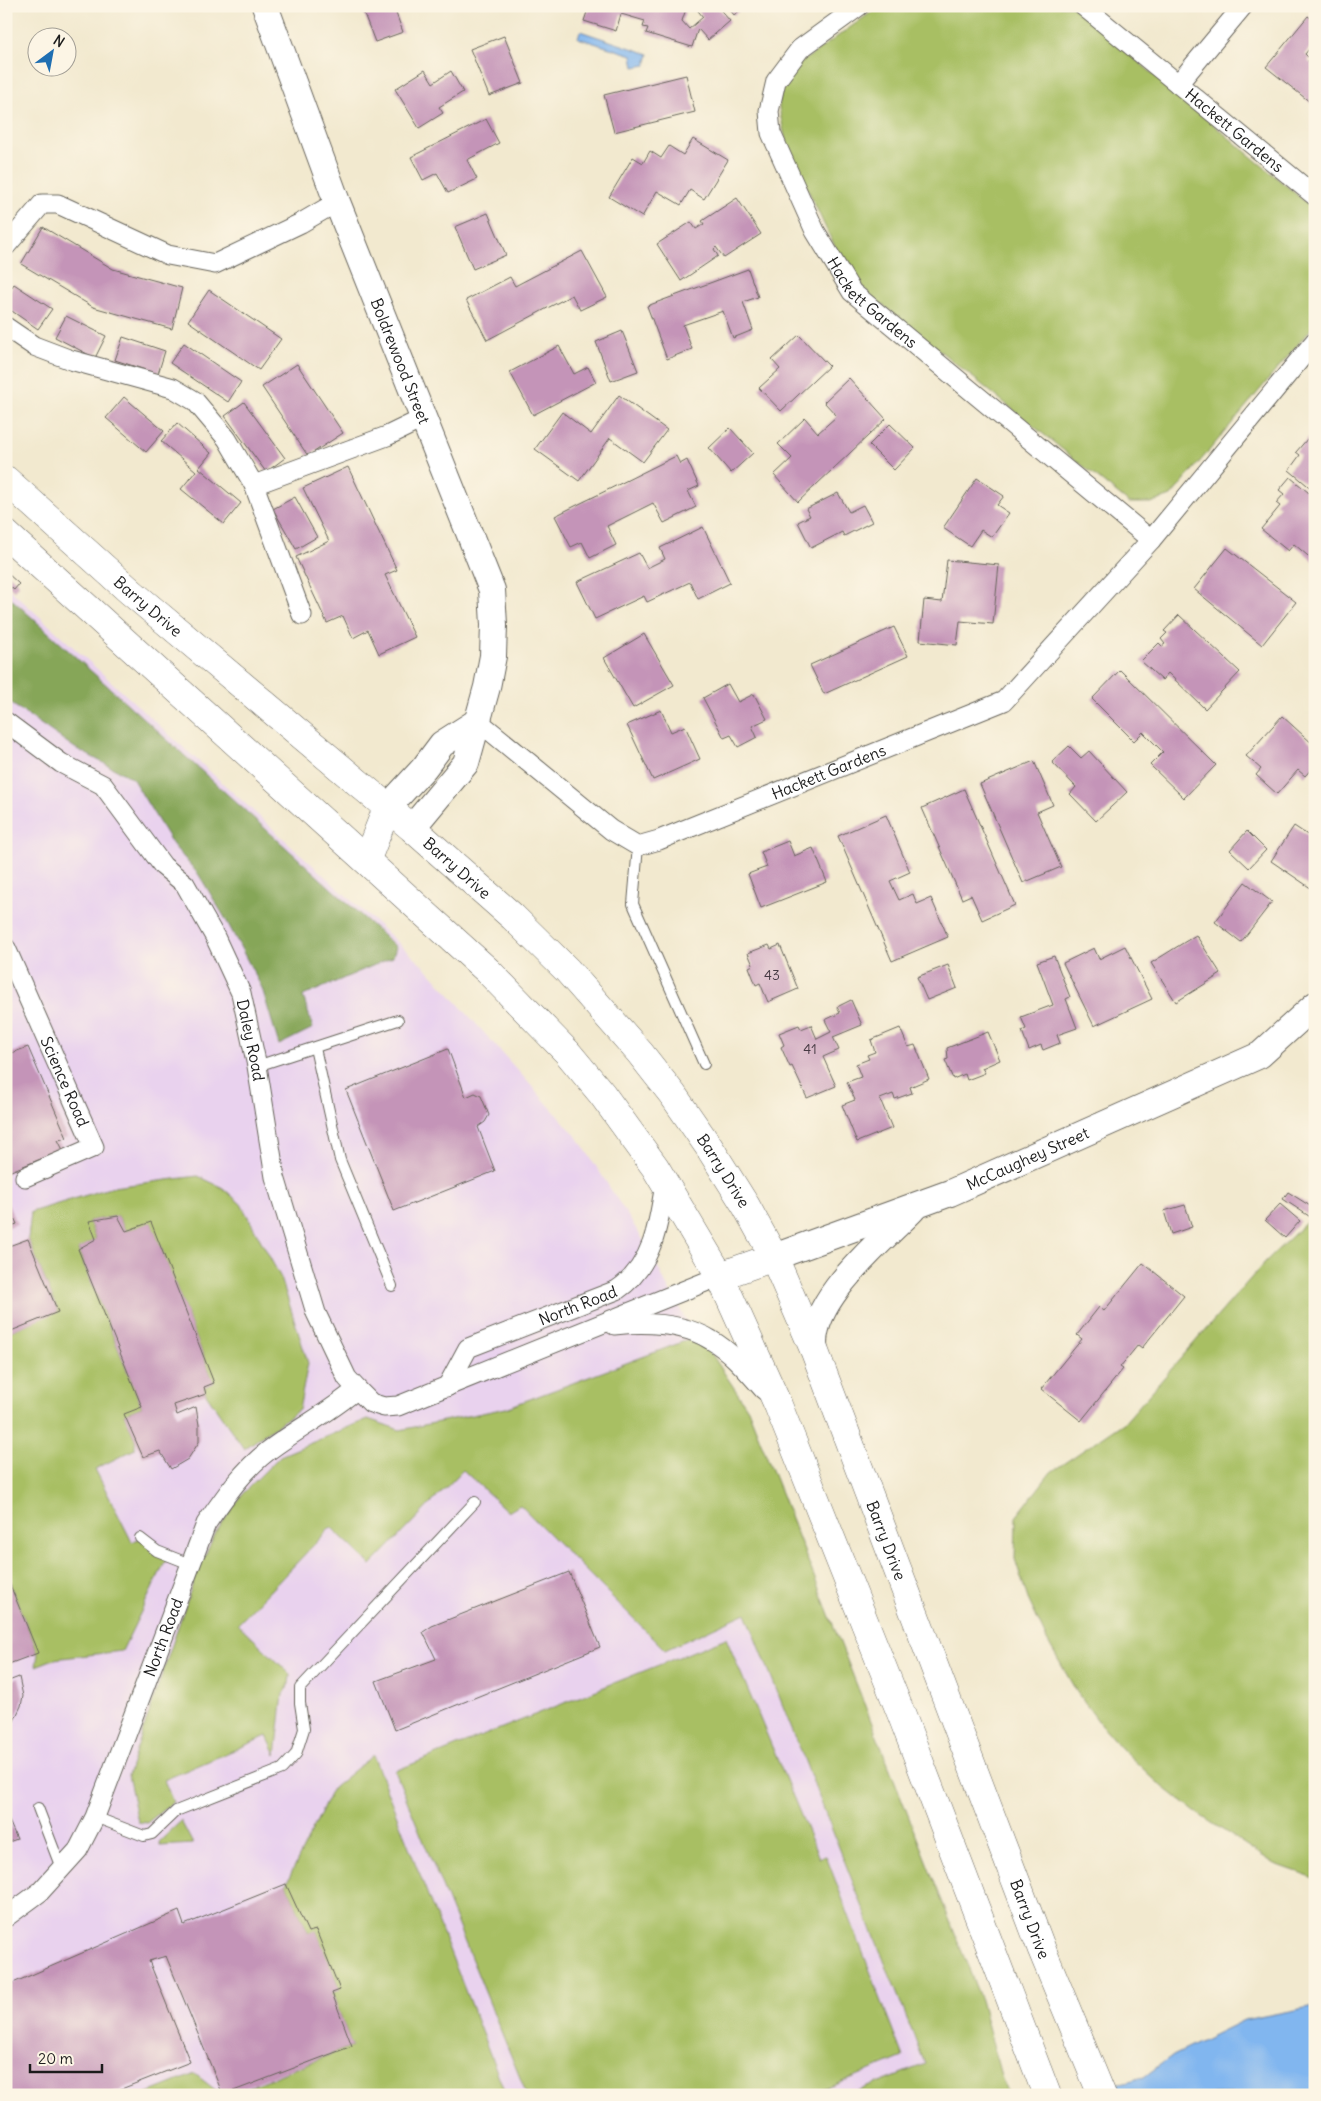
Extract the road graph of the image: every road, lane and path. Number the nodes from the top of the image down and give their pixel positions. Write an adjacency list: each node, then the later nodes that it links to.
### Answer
1 (265, 6): 7 (street, Boldrewood Street)
2 (859, 6): 15 (street, Hackett Gardens)
3 (1084, 6): 5 (street, Hackett Gardens)
4 (1243, 6): 5 (street, Hackett Gardens)
5 (1178, 84): 6 (street, Hackett Gardens)
6 (1315, 196)
7 (337, 202): 8 (street); 11 (street, Boldrewood Street)
8 (6, 246)
9 (6, 327): 13 (street)
10 (1315, 341): 15 (street, Hackett Gardens)
11 (424, 418): 13 (street); 17 (street, Boldrewood Street)
12 (6, 480): 19 (main road, Barry Drive)
13 (254, 485): 16 (street)
14 (6, 534): 22 (main road)
15 (1151, 540): 21 (street, Hackett Gardens)
16 (302, 615)
17 (478, 720): 19 (street); 20 (street, Boldrewood Street); 21 (street)
18 (6, 722): 28 (street, Daley Road)
19 (387, 808): 20 (main road, Barry Drive); 22 (main road)
20 (412, 828): 22 (main road); 32 (main road, Barry Drive)
21 (638, 846): 27 (lane)
22 (368, 860): 30 (main road)
23 (6, 948): 29 (street, Science Road)
24 (1315, 1005): 31 (street, McCaughey Street)
25 (398, 1020): 26 (lane)
26 (315, 1048): 28 (lane); 34 (lane)
27 (704, 1064)
28 (257, 1066): 38 (street, Daley Road)
29 (25, 1177)
30 (665, 1183): 33 (main road); 37 (street, North Road)
31 (916, 1206): 32 (street, McCaughey Street); 36 (street)
32 (774, 1256): 33 (main road, McCaughey Street); 36 (main road, Barry Drive)
33 (720, 1276): 35 (street, North Road); 39 (main road)
34 (392, 1286)
35 (594, 1328): 37 (street, North Road); 39 (street, North Road)
36 (815, 1352): 48 (main road, Barry Drive)
37 (448, 1387): 40 (street, North Road)
38 (357, 1389): 40 (street, Daley Road); 43 (street, North Road)
39 (778, 1405): 49 (main road)
40 (398, 1406)
41 (475, 1502): 45 (lane)
42 (140, 1538): 43 (lane)
43 (190, 1564): 45 (street, North Road)
44 (38, 1808): 46 (lane)
45 (95, 1817): 46 (street, North Road)
46 (61, 1868): 47 (street, North Road)
47 (6, 1917)
48 (1100, 2090)
49 (1046, 2095)

